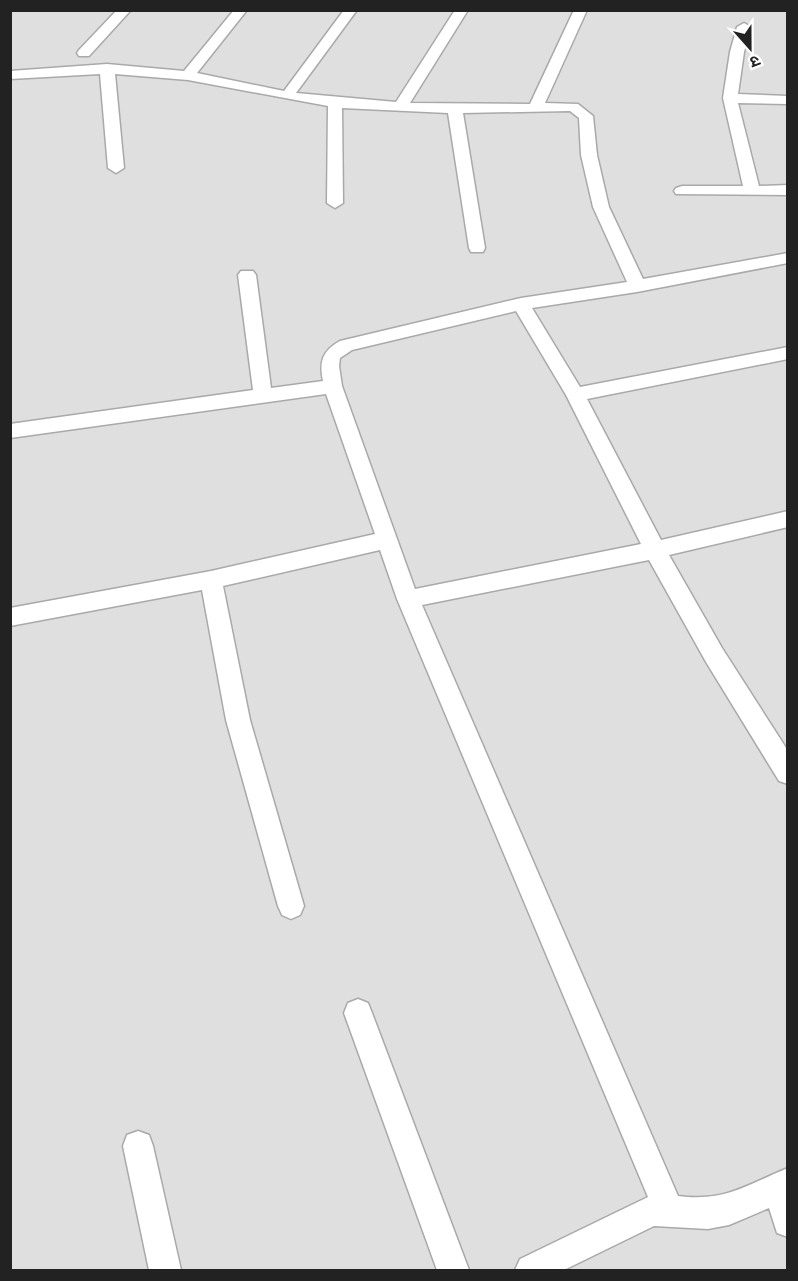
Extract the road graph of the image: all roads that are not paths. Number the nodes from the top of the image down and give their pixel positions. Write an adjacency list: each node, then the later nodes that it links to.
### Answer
1 (124, 10): 7 (street)
2 (241, 10): 10 (street)
3 (351, 10): 11 (street)
4 (462, 10): 15 (street)
5 (581, 10): 16 (street)
6 (744, 27): 12 (street)
7 (84, 53)
8 (107, 68): 9 (street); 10 (street); 18 (street)
9 (10, 75)
10 (188, 76): 11 (street)
11 (288, 96): 14 (street)
12 (730, 98): 13 (street); 19 (street)
13 (788, 100)
14 (335, 103): 15 (street); 22 (street)
15 (401, 106): 17 (street)
16 (535, 108): 17 (street); 26 (street)
17 (455, 110): 23 (street)
18 (116, 168)
19 (752, 190): 20 (street); 21 (street)
20 (788, 190)
21 (682, 191)
22 (335, 203)
23 (477, 248)
24 (788, 258): 26 (street)
25 (247, 275): 30 (street)
26 (637, 286): 27 (street)
27 (521, 304): 29 (street); 31 (street)
28 (788, 353): 31 (street)
29 (333, 386): 30 (street); 34 (street)
30 (263, 395): 32 (street)
31 (575, 395): 35 (street)
32 (10, 430)
33 (788, 519): 35 (street)
34 (387, 540): 36 (street); 37 (street)
35 (655, 550): 37 (street); 39 (street)
36 (211, 580): 38 (street); 40 (street)
37 (408, 598): 44 (street)
38 (10, 617)
39 (788, 773)
40 (291, 906)
41 (358, 1013): 47 (street)
42 (138, 1146): 46 (street)
43 (783, 1185): 44 (street); 45 (street)
44 (668, 1209): 48 (street)
45 (788, 1222)
46 (165, 1270)
47 (453, 1270)
48 (531, 1270)

